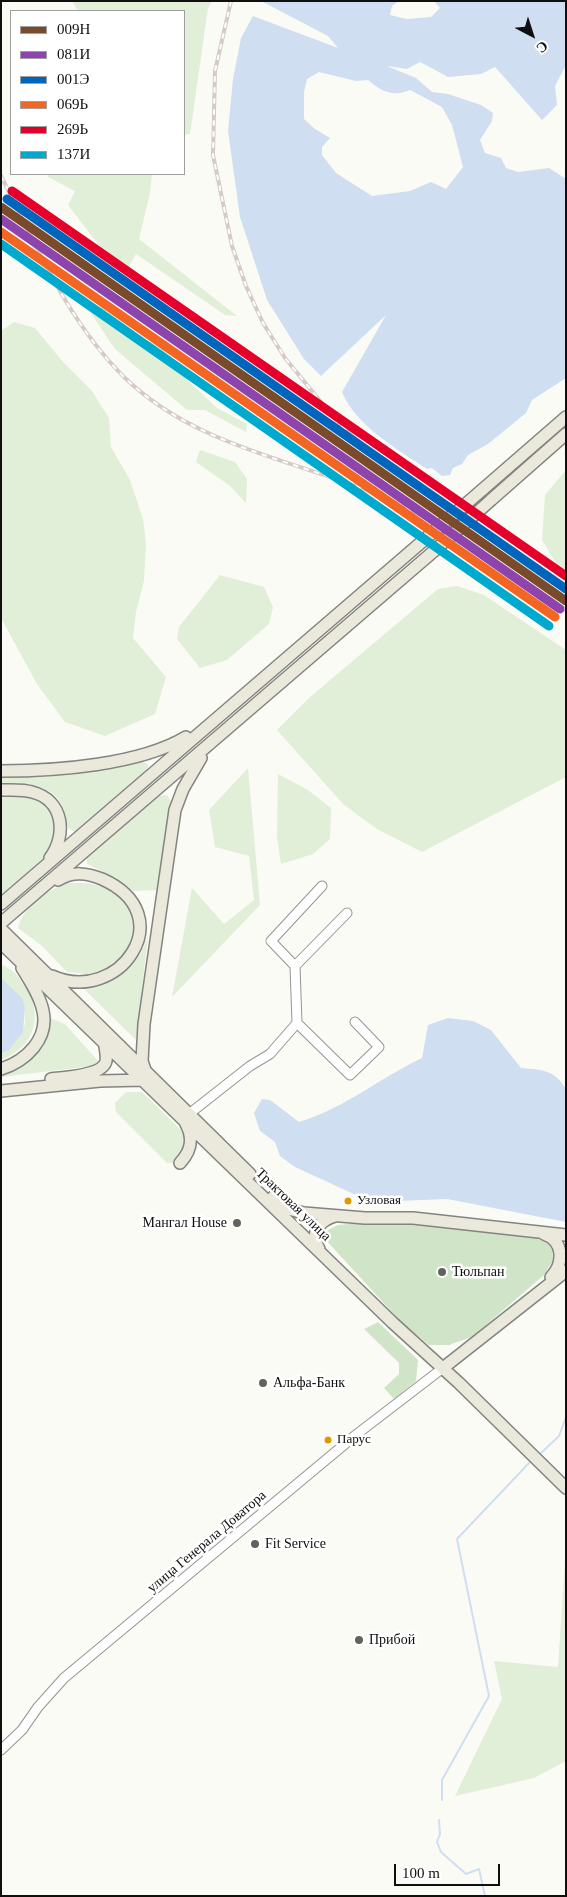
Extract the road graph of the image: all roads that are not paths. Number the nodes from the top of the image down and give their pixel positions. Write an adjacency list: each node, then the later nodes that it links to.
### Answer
1 (566, 417): 3 (main road, bridge)
2 (566, 434): 4 (main road, bridge)
3 (228, 707): 5 (main road); 8 (main road)
4 (240, 720): 9 (main road); 21 (main road)
5 (1, 771)
6 (1, 790): 8 (main road)
7 (322, 886): 15 (street)
8 (4, 901)
9 (18, 909): 11 (main road); 16 (main road)
10 (348, 913): 15 (street)
11 (1, 923)
12 (1, 930): 16 (main road, Трактовая улица)
13 (1, 943): 14 (main road, Трактовая улица)
14 (11, 952): 19 (main road, Трактовая улица); 20 (main road)
15 (295, 966): 18 (street)
16 (45, 972): 21 (main road, Трактовая улица)
17 (355, 1022): 18 (street)
18 (297, 1023): 24 (street)
19 (104, 1041): 21 (main road, Трактовая улица); 22 (main road)
20 (1, 1069)
21 (145, 1076): 23 (main road); 24 (main road, Трактовая улица)
22 (1, 1083)
23 (1, 1091)
24 (187, 1117): 25 (main road); 26 (main road, Трактовая улица); 29 (main road, Трактовая улица)
25 (180, 1163)
26 (335, 1216): 27 (main road, Трактовая улица); 29 (main road)
27 (541, 1233): 28 (main road, Трактовая улица); 31 (main road)
28 (566, 1235)
29 (321, 1253): 32 (main road, Трактовая улица)
30 (566, 1271): 31 (main road)
31 (528, 1300): 32 (main road)
32 (443, 1368): 33 (main road, Трактовая улица); 34 (street, улица Генерала Доватора)
33 (566, 1488)
34 (1, 1750)

